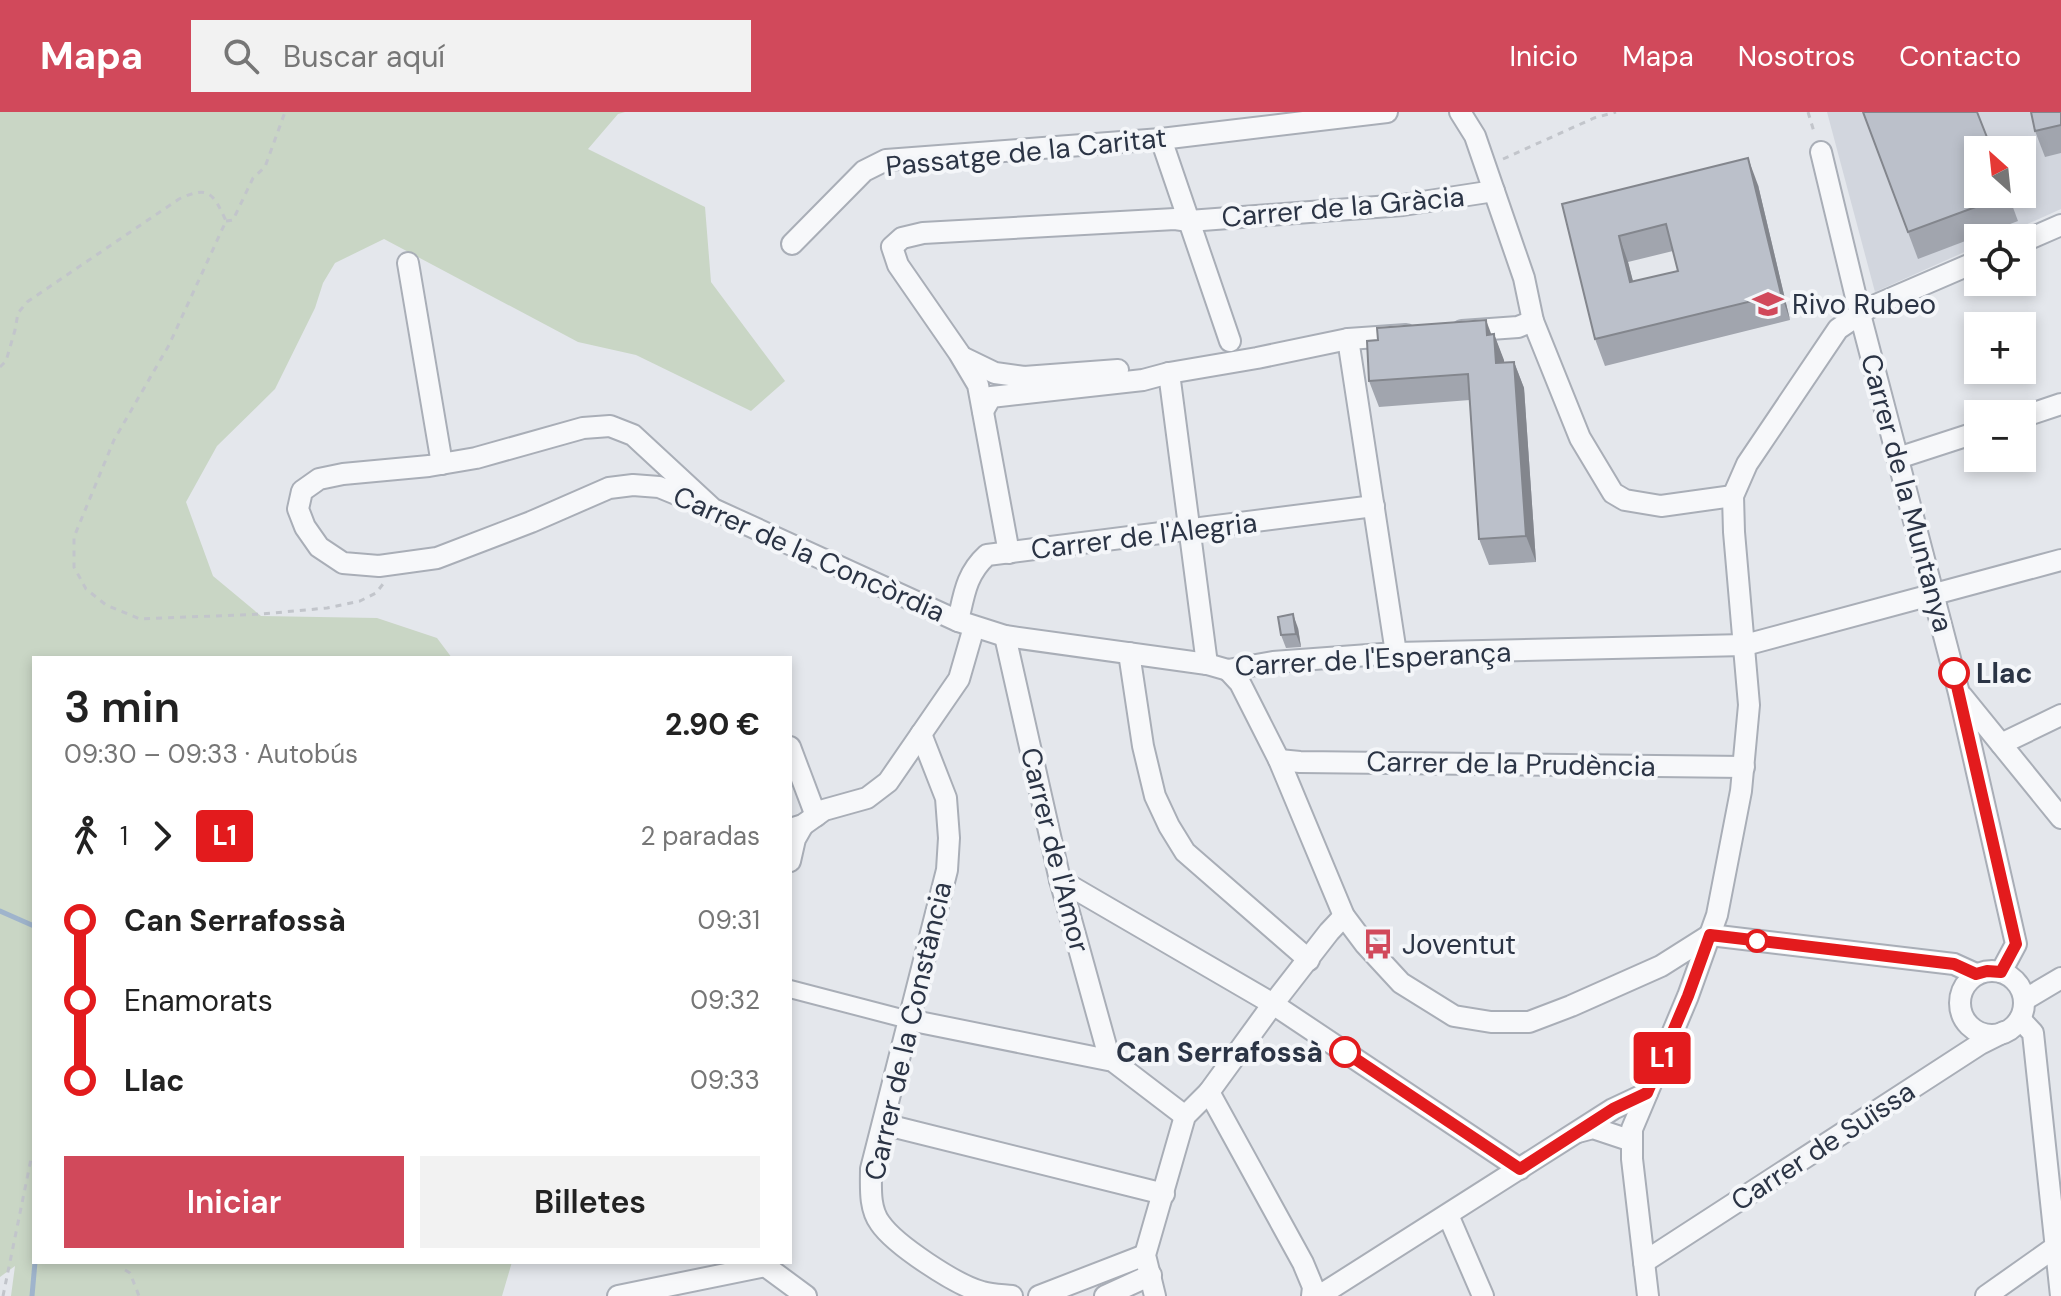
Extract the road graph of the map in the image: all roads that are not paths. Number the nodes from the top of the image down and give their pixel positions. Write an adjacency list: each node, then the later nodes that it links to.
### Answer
1 (1387, 112): 3 (street, Passatge de la Caritat)
2 (1460, 112): 5 (street)
3 (1161, 139): 6 (street); 9 (street, Passatge de la Caritat)
4 (1821, 152): 12 (street, Carrer de la Muntanya)
5 (1494, 191): 6 (street, Carrer de la Gràcia); 13 (street, Carrer de la Gràcia)
6 (1189, 221): 15 (street); 16 (street, Carrer de la Gràcia)
7 (2061, 225): 8 (street)
8 (2036, 236)
9 (792, 244)
10 (408, 263): 23 (street)
11 (1964, 267): 12 (street)
12 (1860, 314): 22 (street, Carrer de la Muntanya); 24 (street)
13 (1533, 321): 14 (street); 24 (street, Carrer de la Gràcia)
14 (1348, 339): 17 (street); 25 (street)
15 (1230, 341)
16 (961, 357): 17 (street); 19 (street)
17 (1169, 373): 19 (street); 27 (street)
18 (2061, 404): 20 (street)
19 (983, 411): 28 (street)
20 (2036, 412)
21 (1964, 437): 22 (street)
22 (1898, 458): 30 (street, Carrer de la Muntanya)
23 (442, 464): 26 (street); 26 (street, Carrer de la Concòrdia)
24 (1733, 496): 33 (street)
25 (1374, 506): 27 (street, Carrer de l'Alegria); 35 (street)
26 (713, 509): 31 (street, Carrer de la Concòrdia)
27 (1191, 530): 28 (street, Carrer de l'Alegria); 36 (street)
28 (1009, 553): 31 (street, Carrer de l'Alegria)
29 (2061, 560): 30 (street, Carrer de l'Esperança)
30 (1933, 594): 33 (street, Carrer de l'Esperança); 38 (street, Carrer de la Muntanya)
31 (966, 624): 32 (street, Carrer de l'Esperança); 40 (street)
32 (1005, 636): 34 (street, Carrer de l'Esperança); 48 (street, Carrer de l'Amor)
33 (1745, 645): 35 (street, Carrer de l'Esperança); 44 (street)
34 (1129, 653): 36 (street, Carrer de l'Esperança); 51 (street)
35 (1396, 653): 37 (street, Carrer de l'Esperança)
36 (1207, 664): 37 (street, Carrer de l'Esperança)
37 (1228, 670): 43 (street)
38 (1959, 693): 41 (street); 52 (street, Carrer de la Muntanya)
39 (2061, 715): 41 (street)
40 (921, 734): 46 (street); 58 (street, Carrer de la Constància)
41 (2001, 744): 45 (street)
42 (792, 759): 46 (street)
43 (1279, 760): 44 (street, Carrer de la Prudència); 49 (street)
44 (1744, 767): 50 (street)
45 (2061, 818)
46 (803, 823): 47 (street)
47 (792, 852)
48 (1060, 880): 56 (street); 59 (street, Carrer de l'Amor)
49 (1344, 916): 50 (street); 51 (street)
50 (1710, 935): 53 (street); 61 (street)
51 (1309, 960): 56 (street)
52 (2001, 972): 53 (street); 57 (street)
53 (1976, 974): 57 (street)
54 (2061, 978): 57 (street, Carrer de Suïssa)
55 (792, 990): 58 (street)
56 (1273, 1004): 60 (street); 66 (street)
57 (2016, 1017): 69 (street); 70 (street, Carrer de Suïssa)
58 (909, 1020): 59 (street); 63 (street, Carrer de la Constància)
59 (1113, 1061): 62 (street)
60 (1209, 1092): 62 (street); 79 (street)
61 (1647, 1093): 64 (street); 65 (street)
62 (1185, 1116): 67 (street)
63 (883, 1124): 67 (street); 75 (street, Carrer de la Constància)
64 (1578, 1132): 65 (street); 66 (street)
65 (1632, 1141): 70 (street)
66 (1520, 1169): 68 (street)
67 (1164, 1194): 72 (street)
68 (1448, 1215): 80 (street); 81 (street)
69 (2059, 1245): 83 (street); 84 (street)
70 (1644, 1262): 82 (street)
71 (763, 1264): 73 (street); 74 (street)
72 (1148, 1265): 76 (street); 77 (street); 78 (street)
73 (618, 1296)
74 (806, 1296)
75 (1012, 1296)
76 (1039, 1296)
77 (1105, 1296)
78 (1155, 1296)
79 (1312, 1296)
80 (1319, 1296)
81 (1483, 1296)
82 (1648, 1296)
83 (1986, 1296)
84 (2061, 1296)

